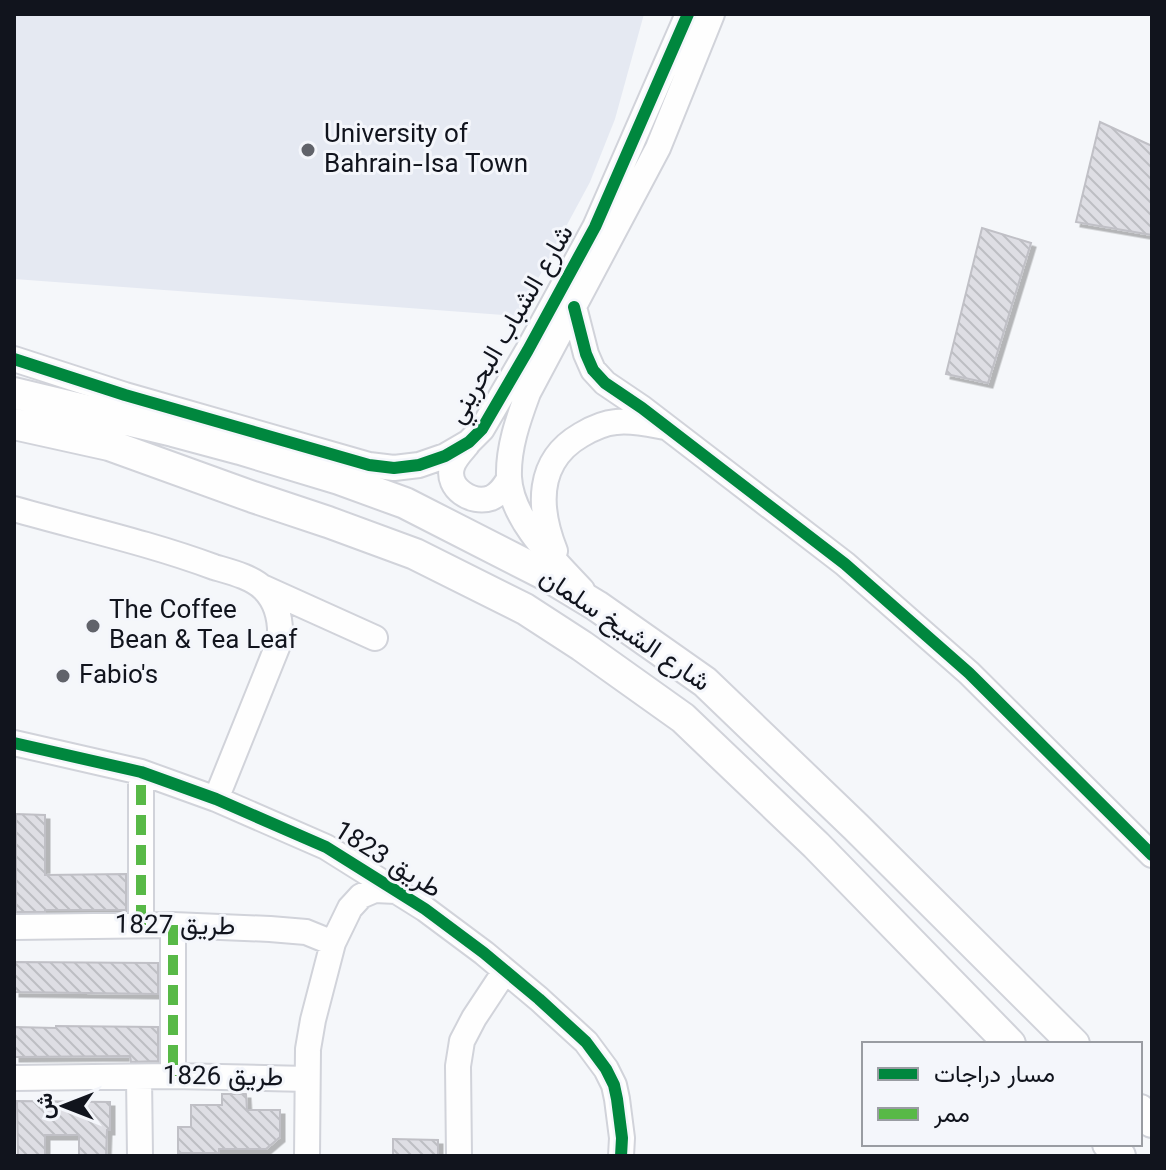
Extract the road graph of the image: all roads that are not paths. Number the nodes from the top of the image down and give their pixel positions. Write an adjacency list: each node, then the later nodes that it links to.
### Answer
1 (688, 14): 10 (street, شارع الشباب البحريني)
2 (712, 14): 3 (street, شارع الشباب البحريني)
3 (574, 307): 8 (street); 12 (street, شارع الشباب البحريني)
4 (14, 359): 10 (street, شارع الشباب البحريني)
5 (14, 373): 9 (main road)
6 (14, 393): 9 (main road, شارع الشيخ سلمان)
7 (14, 424): 13 (main road, شارع الشيخ سلمان)
8 (668, 428): 15 (street); 22 (street)
9 (173, 431): 17 (main road, شارع الشيخ سلمان)
10 (469, 442): 12 (street)
11 (14, 444): 13 (main road)
12 (509, 479): 15 (street, شارع الشباب البحريني)
13 (253, 497): 25 (main road, شارع الشيخ سلمان)
14 (14, 509): 16 (street)
15 (562, 568): 17 (street, شارع الشباب البحريني)
16 (262, 587): 18 (street); 21 (street)
17 (597, 606): 34 (main road, شارع الشيخ سلمان)
18 (375, 638)
19 (14, 743): 20 (street, طريق 1823)
20 (141, 772): 21 (street, طريق 1823); 27 (street)
21 (216, 799): 23 (street, طريق 1823)
22 (1152, 855)
23 (348, 861): 24 (street, طريق 1823); 26 (street)
24 (396, 891): 26 (street); 31 (street, طريق 1823)
25 (875, 906): 32 (main road); 33 (main road, شارع الشيخ سلمان)
26 (350, 908): 30 (street)
27 (141, 925): 28 (street, طريق 1827); 29 (street, طريق 1827)
28 (173, 925): 30 (street, طريق 1827); 35 (street)
29 (14, 927)
30 (333, 943): 38 (street)
31 (505, 971): 41 (street); 42 (street, طريق 1823)
32 (994, 1042)
33 (1008, 1042)
34 (1072, 1042)
35 (173, 1076): 36 (street, طريق 1826); 38 (street, طريق 1826)
36 (139, 1077): 37 (street, طريق 1826); 39 (street, طريق 1826)
37 (14, 1078)
38 (307, 1079): 40 (street)
39 (140, 1156)
40 (307, 1156)
41 (459, 1156)
42 (621, 1156)

